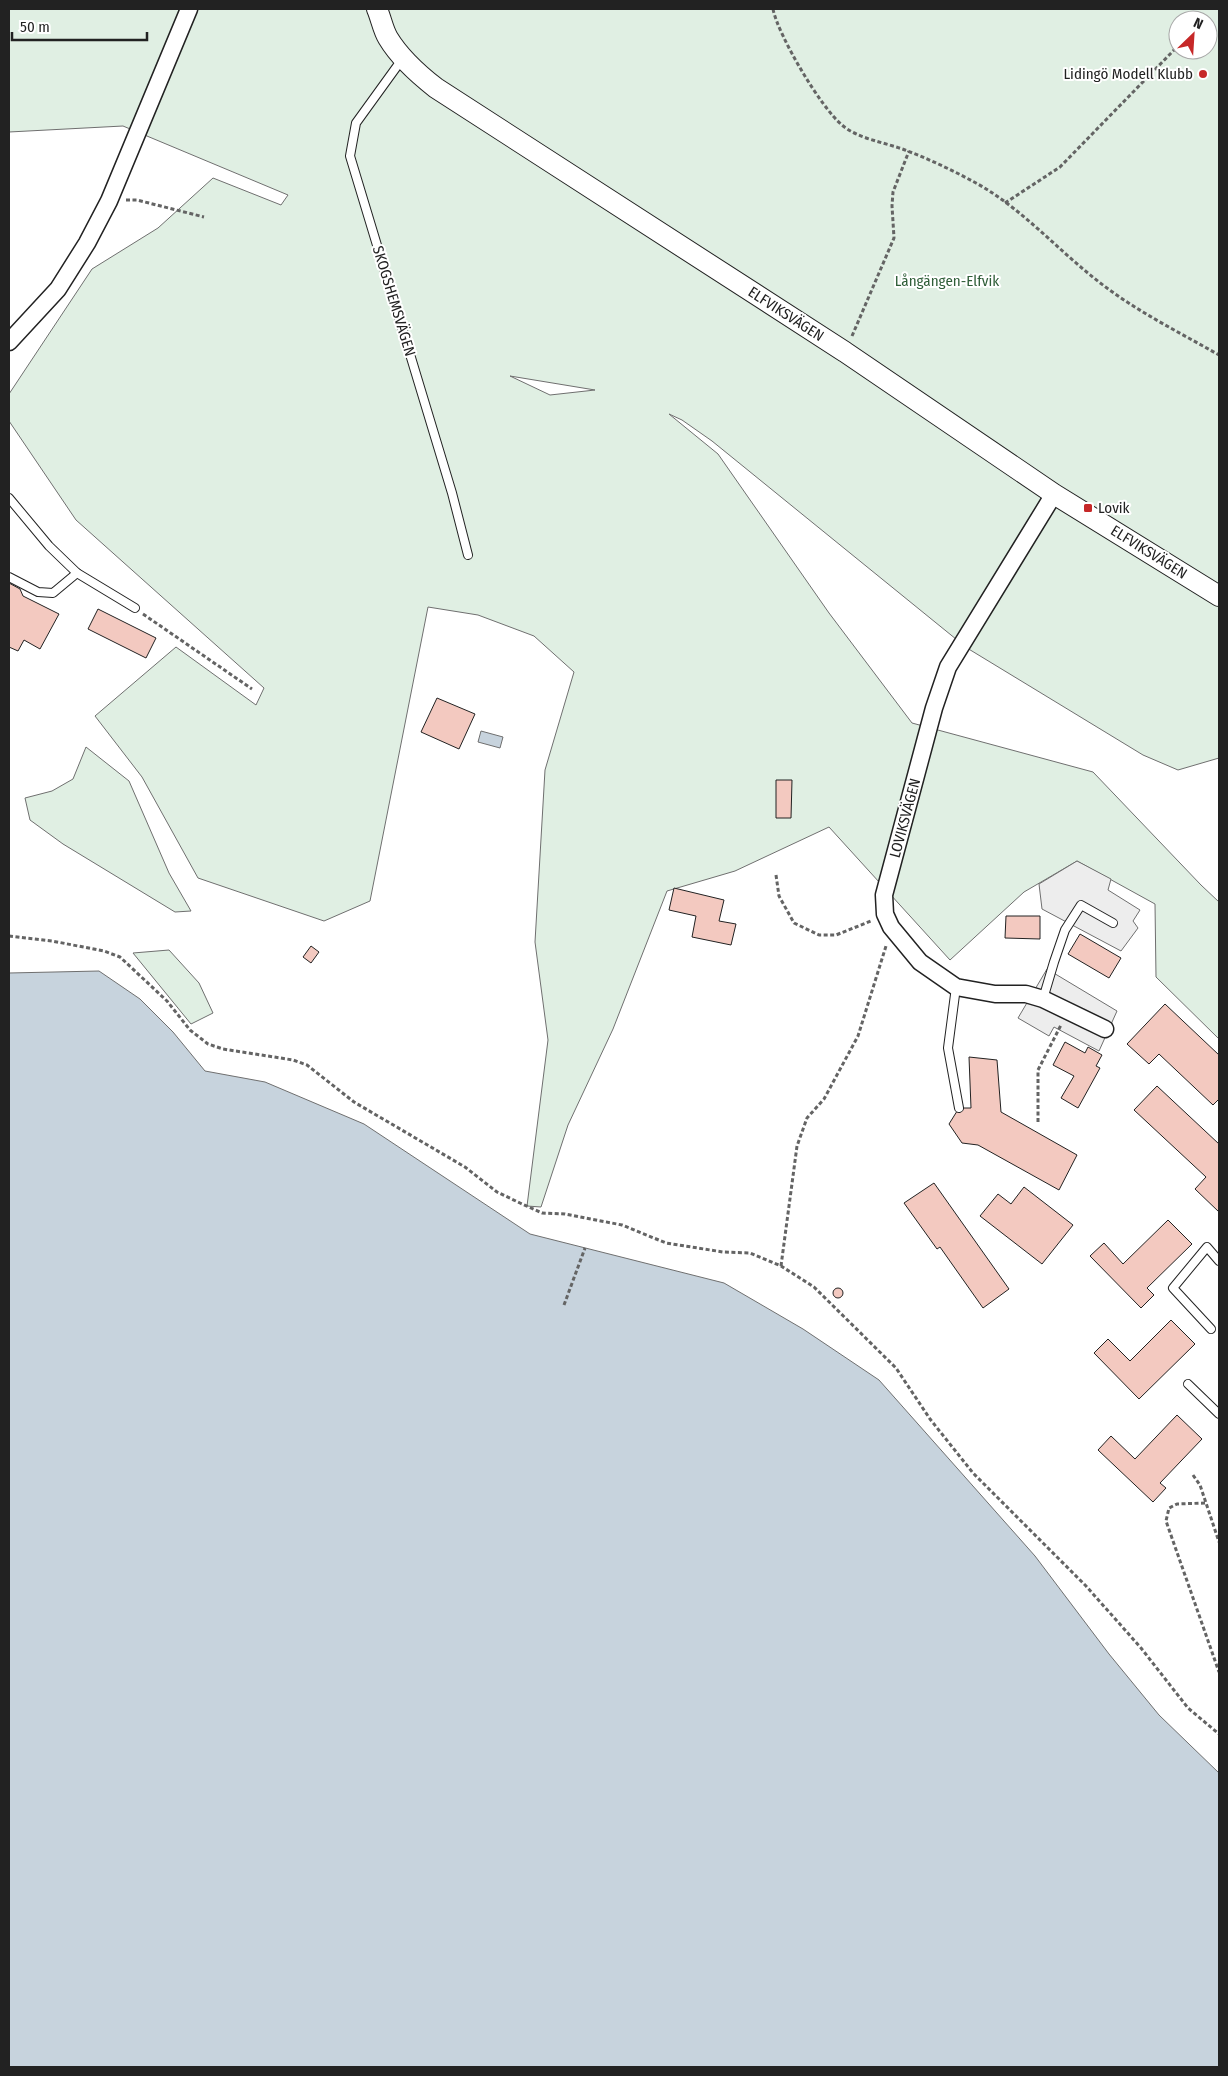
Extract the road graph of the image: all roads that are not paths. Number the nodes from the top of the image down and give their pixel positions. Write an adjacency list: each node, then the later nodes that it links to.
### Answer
1 (189, 9): 4 (street)
2 (378, 9): 3 (street, ELFVIKSVÄGEN)
3 (403, 58): 5 (street, ELFVIKSVÄGEN); 7 (lane, SKOGSHEMSVÄGEN)
4 (9, 342)
5 (1054, 494): 10 (street, ELFVIKSVÄGEN); 13 (street, LOVIKSVÄGEN)
6 (9, 498): 8 (lane)
7 (468, 555)
8 (77, 573): 9 (lane); 11 (lane)
9 (9, 577)
10 (1219, 596)
11 (135, 608)
12 (1113, 923): 14 (lane)
13 (956, 987): 14 (street); 16 (lane)
14 (1043, 999): 15 (street)
15 (1106, 1029)
16 (959, 1108)
17 (1219, 1261): 18 (lane)
18 (1211, 1329)
19 (1188, 1384): 20 (lane)
20 (1219, 1414)

